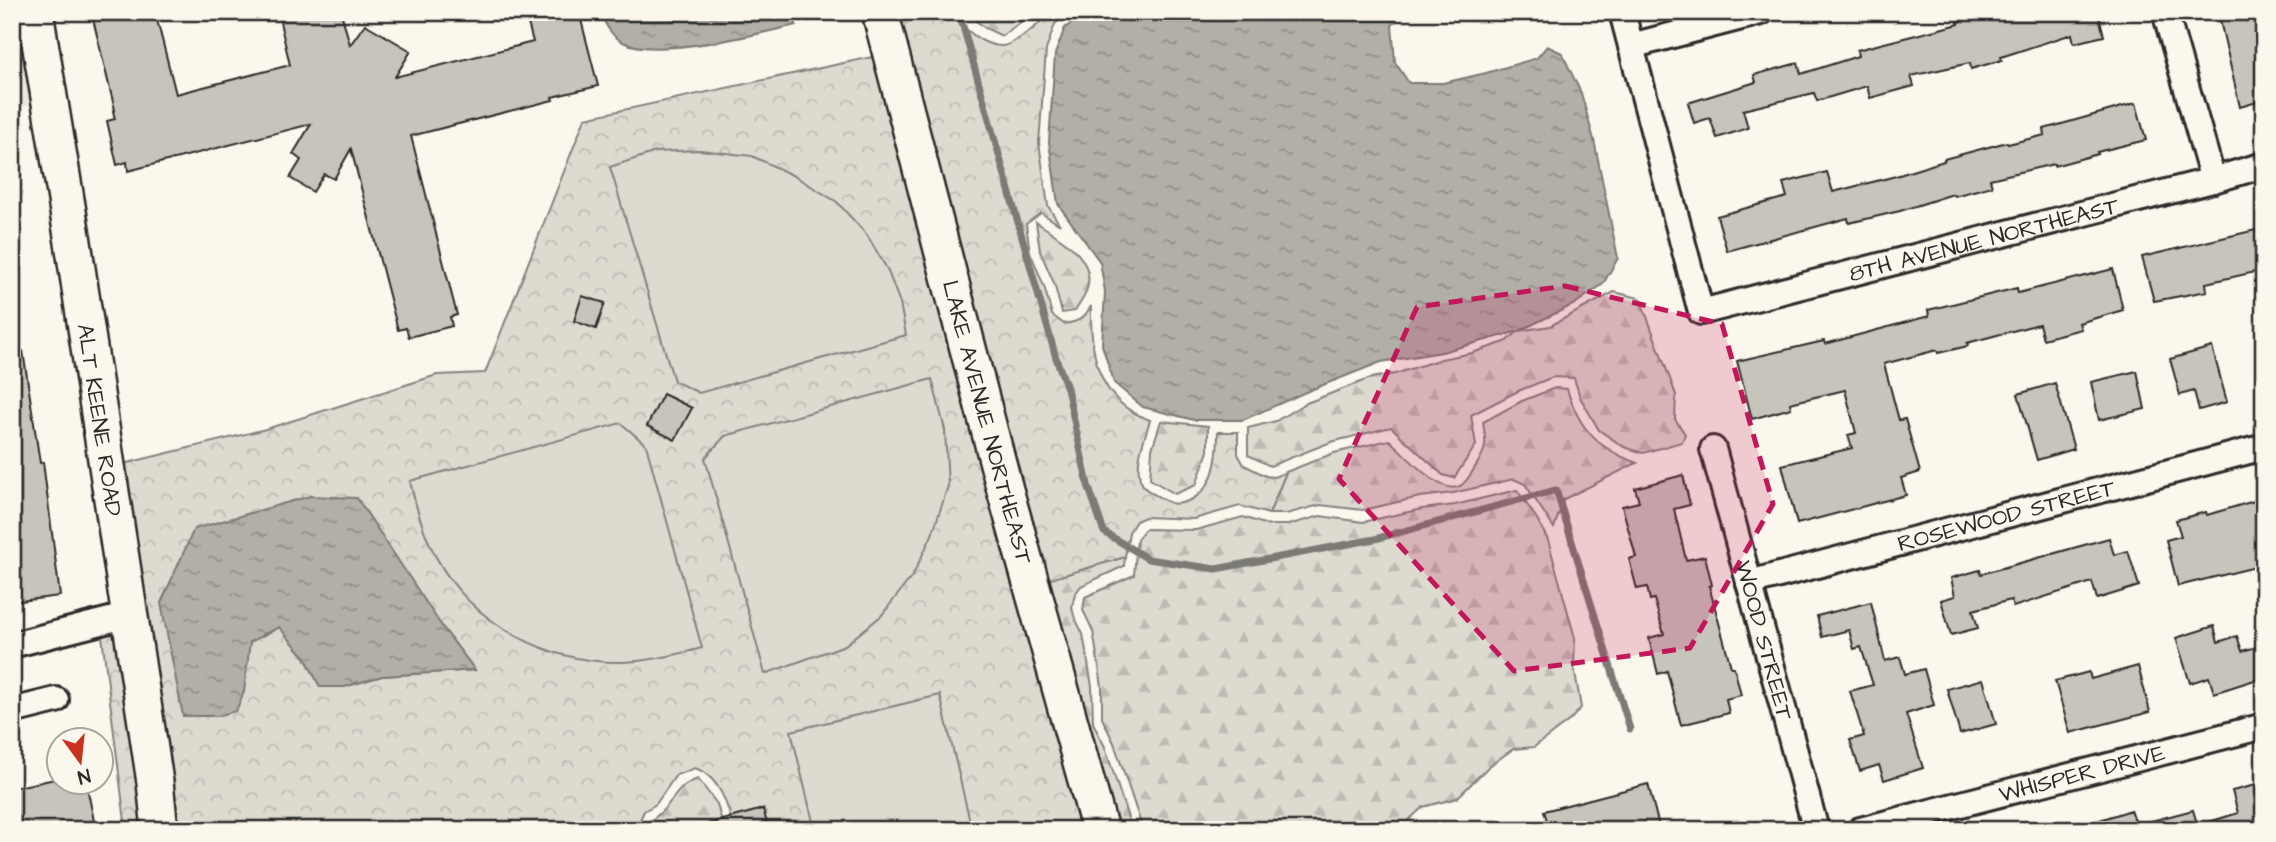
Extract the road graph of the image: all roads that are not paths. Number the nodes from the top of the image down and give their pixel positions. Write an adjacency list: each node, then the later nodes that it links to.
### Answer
1 (36, 12): 12 (street, ALT KEENE ROAD)
2 (880, 12): 18 (street, LAKE AVENUE NORTHEAST)
3 (1622, 12): 6 (street)
4 (1761, 12): 6 (street)
5 (2165, 12): 8 (street)
6 (1631, 46): 8 (street, 8TH AVENUE NORTHEAST)
7 (2264, 165): 8 (street, 8TH AVENUE NORTHEAST)
8 (2213, 180)
9 (2264, 447): 11 (street, ROSEWOOD STREET)
10 (1713, 449): 11 (street, WOOD STREET)
11 (1749, 583): 19 (street, WOOD STREET)
12 (129, 615): 13 (street); 17 (street, ALT KEENE ROAD)
13 (12, 645)
14 (56, 700): 15 (street)
15 (12, 711)
16 (2264, 726): 20 (street, WHISPER DRIVE)
17 (160, 830)
18 (1100, 830)
19 (1816, 830)
20 (1860, 830)

